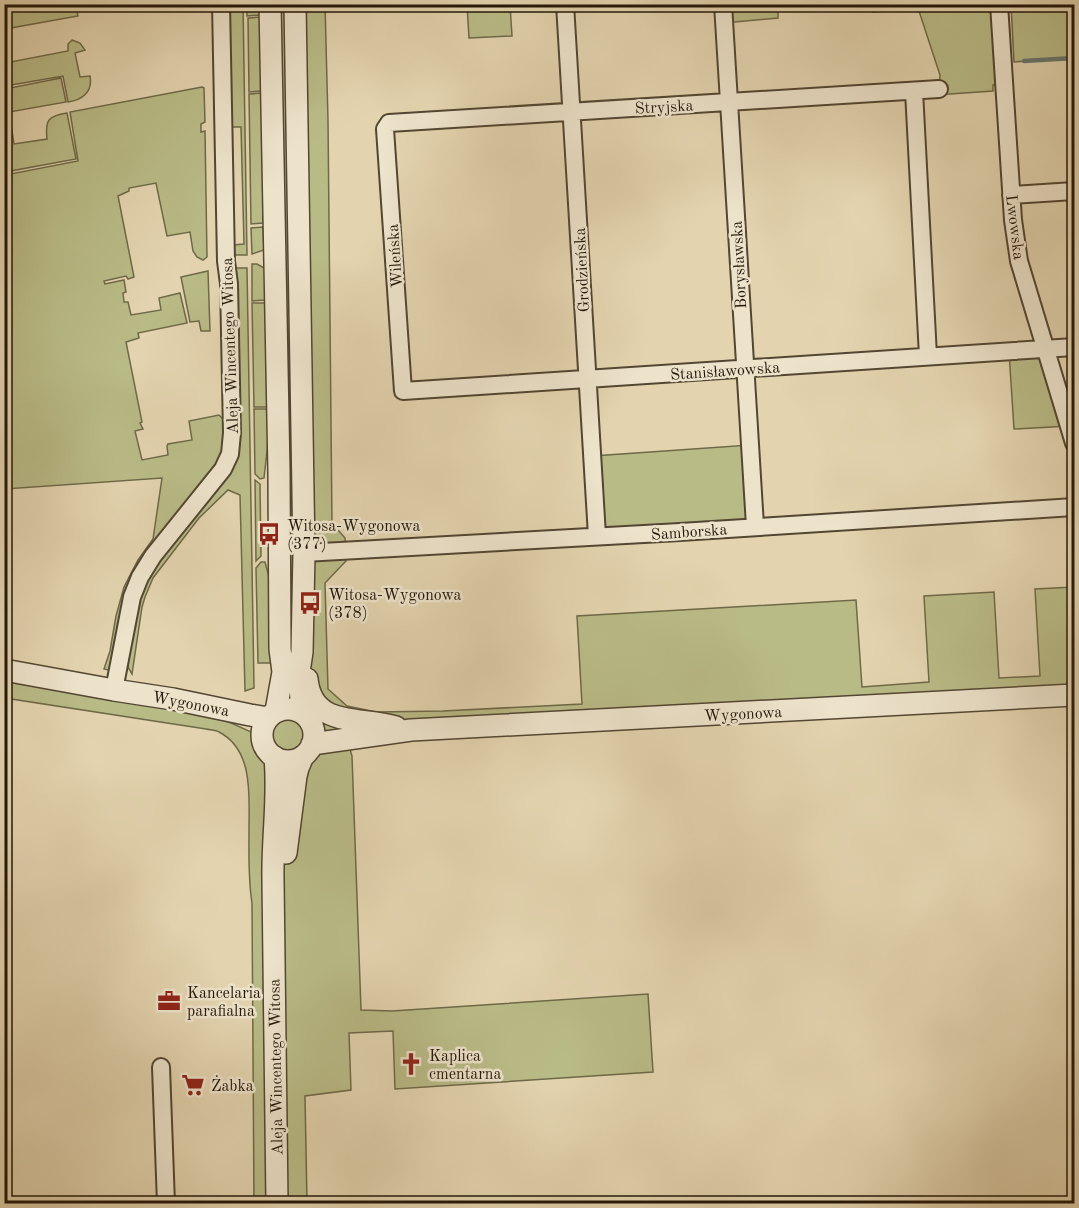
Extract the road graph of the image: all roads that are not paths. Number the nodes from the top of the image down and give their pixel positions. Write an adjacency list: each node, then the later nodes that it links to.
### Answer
1 (221, 4): 28 (street, Aleja Wincentego Witosa)
2 (270, 4): 25 (street)
3 (296, 4): 24 (street)
4 (565, 4): 10 (street, Grodzieńska)
5 (723, 4): 9 (street, Borysławska)
6 (999, 4): 13 (street, Lwowska)
7 (939, 89): 8 (street, Stryjska)
8 (914, 91): 9 (street, Stryjska); 16 (street)
9 (729, 102): 10 (street, Stryjska); 17 (street, Borysławska)
10 (572, 111): 11 (street, Stryjska); 18 (street, Grodzieńska)
11 (389, 123): 19 (street, Wileńska)
12 (1074, 191): 13 (street)
13 (1011, 195): 15 (street, Lwowska)
14 (1074, 347): 15 (street, Stanisławowska)
15 (1047, 349): 16 (street, Stanisławowska); 20 (street, Lwowska)
16 (928, 356): 17 (street, Stanisławowska)
17 (745, 369): 18 (street, Stanisławowska); 22 (street, Borysławska)
18 (588, 379): 19 (street, Stanisławowska); 23 (street, Grodzieńska)
19 (403, 391)
20 (1074, 442)
21 (1074, 507): 22 (street, Samborska)
22 (755, 526): 23 (street, Samborska)
23 (597, 536): 24 (street, Samborska)
24 (304, 553): 26 (street)
25 (280, 649): 30 (street); 32 (street)
26 (303, 652): 31 (street); 33 (street)
27 (4, 670): 28 (street, Wygonowa)
28 (114, 690): 30 (street, Wygonowa); 32 (street, Wygonowa)
29 (1074, 695): 33 (street, Wygonowa)
30 (173, 699): 32 (street, Wygonowa)
31 (305, 716): 32 (street); 33 (street, Wygonowa); 34 (street)
32 (269, 722): 35 (street)
33 (411, 730): 34 (street, Wygonowa)
34 (308, 750): 35 (street); 36 (street, Aleja Wincentego Witosa)
35 (275, 757): 36 (street, Aleja Wincentego Witosa)
36 (275, 931): 39 (street, Aleja Wincentego Witosa)
37 (161, 1066): 38 (street)
38 (166, 1203)
39 (277, 1203)

